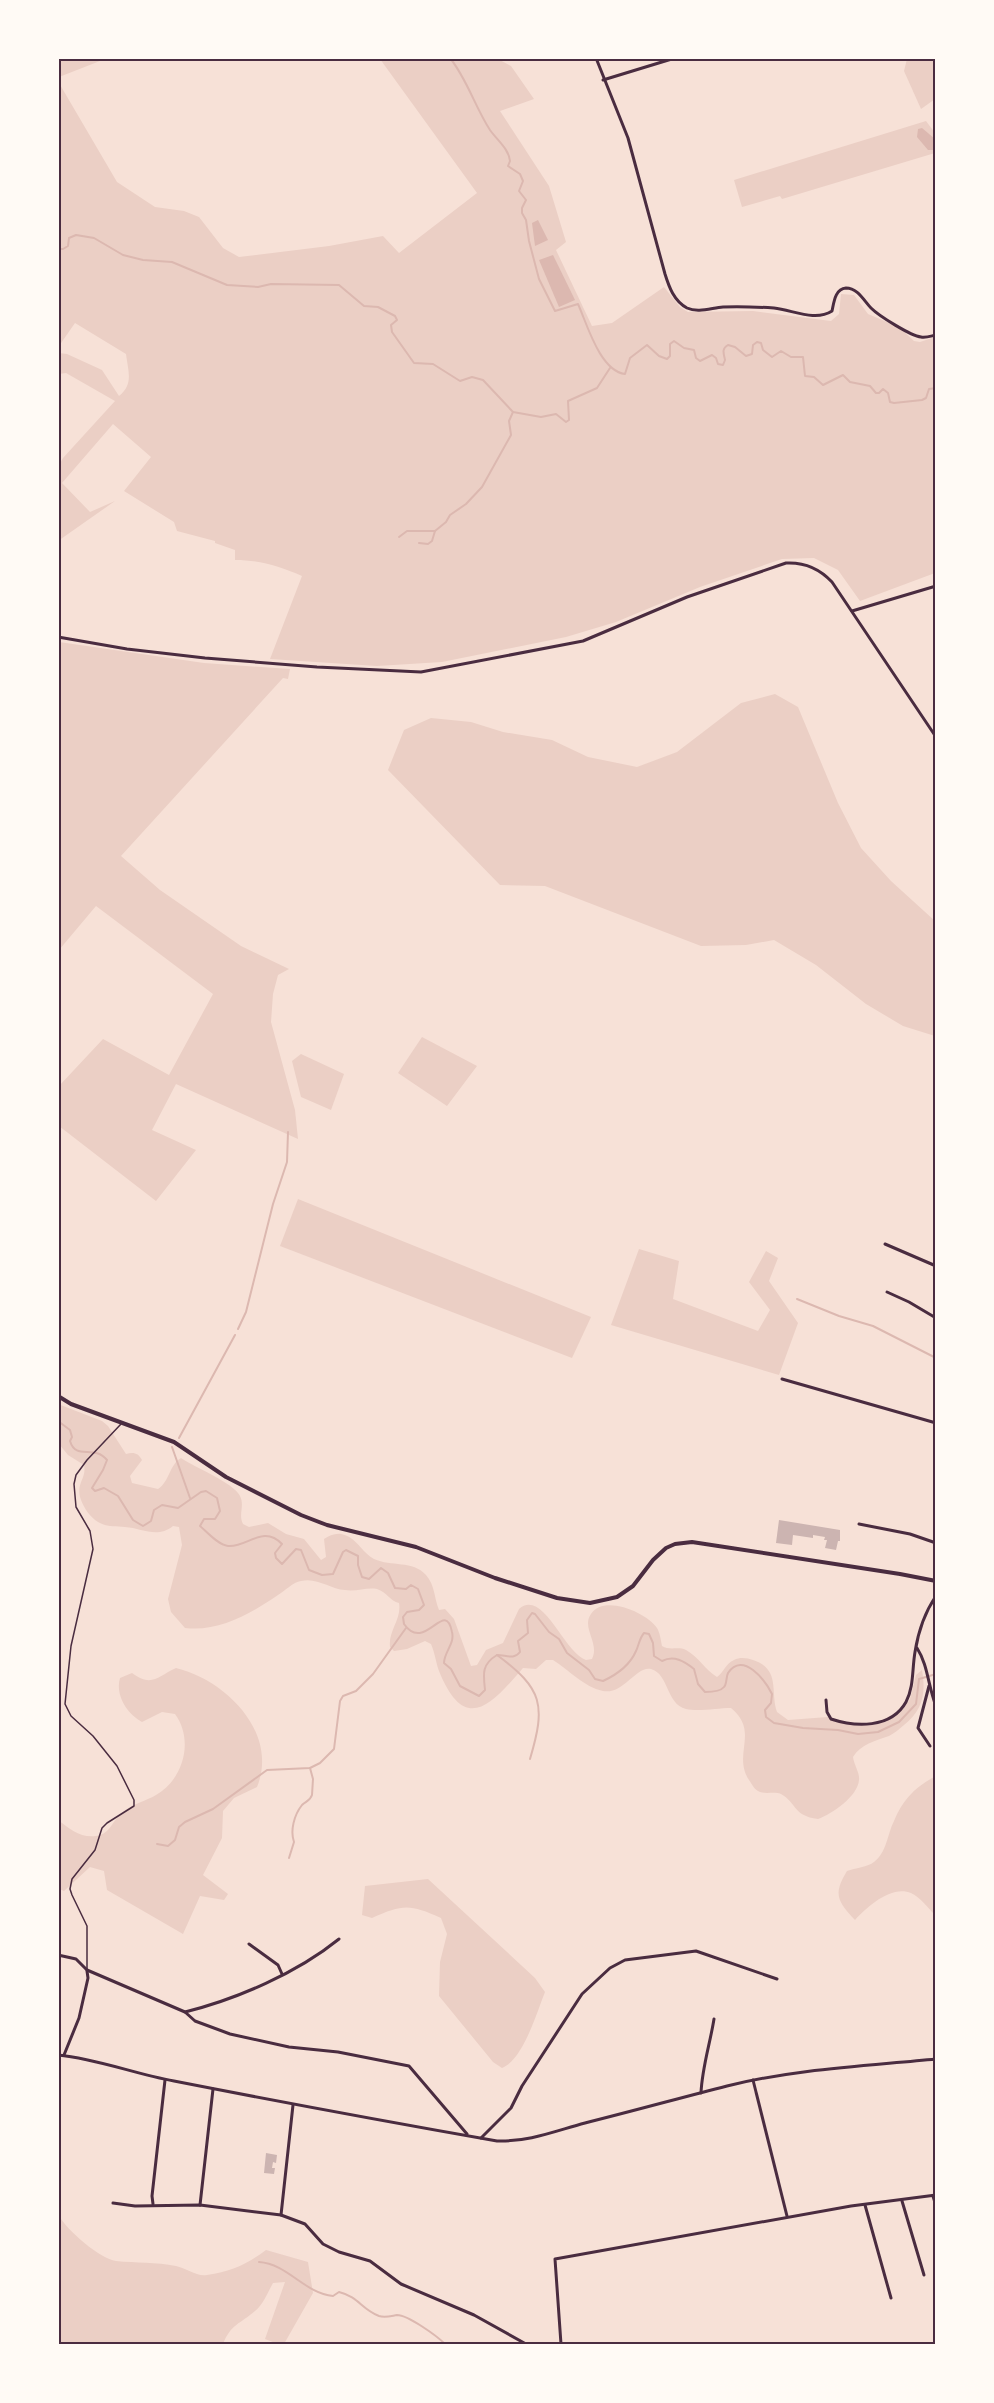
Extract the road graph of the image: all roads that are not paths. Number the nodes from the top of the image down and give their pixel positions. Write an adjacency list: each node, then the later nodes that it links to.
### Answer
1 (596, 58): 3 (street)
2 (675, 58): 3 (street)
3 (603, 80): 4 (street)
4 (936, 335)
5 (936, 586): 6 (street)
6 (852, 611): 7 (street); 8 (street)
7 (58, 637)
8 (936, 737)
9 (885, 1244): 10 (street)
10 (936, 1266)
11 (886, 1292): 12 (street)
12 (936, 1318)
13 (782, 1379): 16 (street)
14 (58, 1396): 15 (street)
15 (122, 1423): 19 (street); 29 (lane)
16 (936, 1423)
17 (859, 1524): 18 (street)
18 (936, 1543)
19 (936, 1581)
20 (936, 1596): 21 (street)
21 (916, 1646): 22 (street); 23 (street)
22 (929, 1686): 24 (street); 25 (street)
23 (826, 1700)
24 (936, 1706)
25 (930, 1746)
26 (339, 1939): 30 (street)
27 (249, 1944): 30 (street)
28 (58, 1955): 29 (street)
29 (87, 1970): 32 (street); 35 (street)
30 (282, 1974): 32 (street)
31 (777, 1979): 43 (street)
32 (185, 2012): 42 (street)
33 (714, 2019): 40 (street)
34 (58, 2055): 35 (street)
35 (64, 2055): 37 (street)
36 (936, 2060): 38 (street)
37 (165, 2080): 39 (street); 47 (street)
38 (753, 2080): 40 (street); 52 (street)
39 (213, 2089): 41 (street); 48 (street)
40 (701, 2093): 43 (street)
41 (292, 2105): 42 (street); 51 (street)
42 (469, 2136): 43 (street)
43 (481, 2138)
44 (934, 2196): 45 (street); 50 (street)
45 (902, 2201): 49 (street); 53 (street)
46 (112, 2203): 47 (street)
47 (153, 2205): 48 (street)
48 (200, 2205): 51 (street)
49 (865, 2205): 52 (street); 54 (street)
50 (936, 2206)
51 (281, 2215): 55 (street)
52 (787, 2216): 56 (street)
53 (924, 2275)
54 (891, 2298)
55 (526, 2344)
56 (561, 2344)

